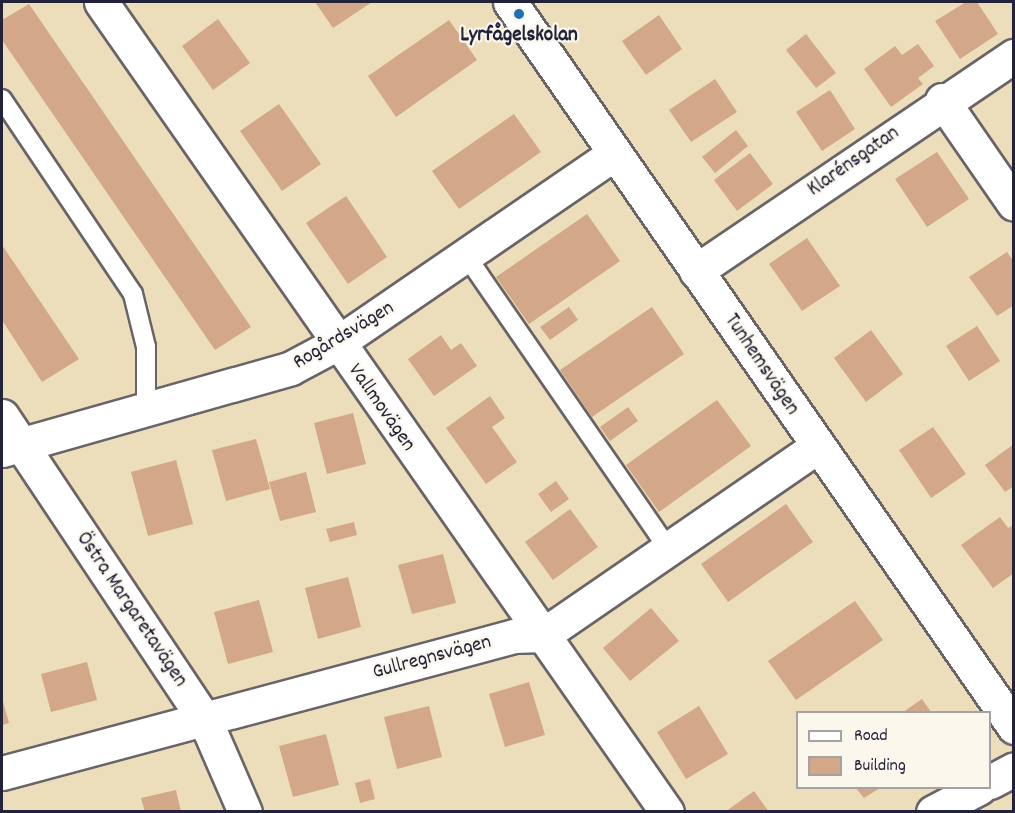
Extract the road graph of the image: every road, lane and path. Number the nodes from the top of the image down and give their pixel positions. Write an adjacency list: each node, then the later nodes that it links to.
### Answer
1 (101, 2): 10 (street, Vallmovägen)
2 (510, 2): 6 (street, Tunhemsvägen)
3 (1014, 56): 5 (street, Klarénsgatan)
4 (2, 99): 11 (lane)
5 (942, 100): 7 (street); 9 (street, Klarénsgatan)
6 (615, 153): 8 (street, Rogårdsvägen); 9 (street, Tunhemsvägen)
7 (1014, 204)
8 (467, 257): 10 (street, Rogårdsvägen); 15 (lane)
9 (696, 271): 14 (street, Tunhemsvägen)
10 (336, 344): 11 (street, Rogårdsvägen); 16 (street, Vallmovägen)
11 (146, 412): 13 (street, Rogårdsvägen)
12 (2, 416): 13 (street, Östra Margaretavägen)
13 (11, 447): 17 (street, Östra Margaretavägen)
14 (817, 447): 15 (street); 18 (street, Tunhemsvägen)
15 (669, 550): 16 (street)
16 (543, 635): 17 (street, Gullregnsvägen); 24 (street, Vallmovägen)
17 (205, 720): 20 (street, Gullregnsvägen); 23 (street, Östra Margaretavägen)
18 (1014, 728)
19 (1014, 769): 21 (street)
20 (2, 773)
21 (991, 781)
22 (977, 789): 25 (street)
23 (245, 812)
24 (667, 812)
25 (933, 812)

